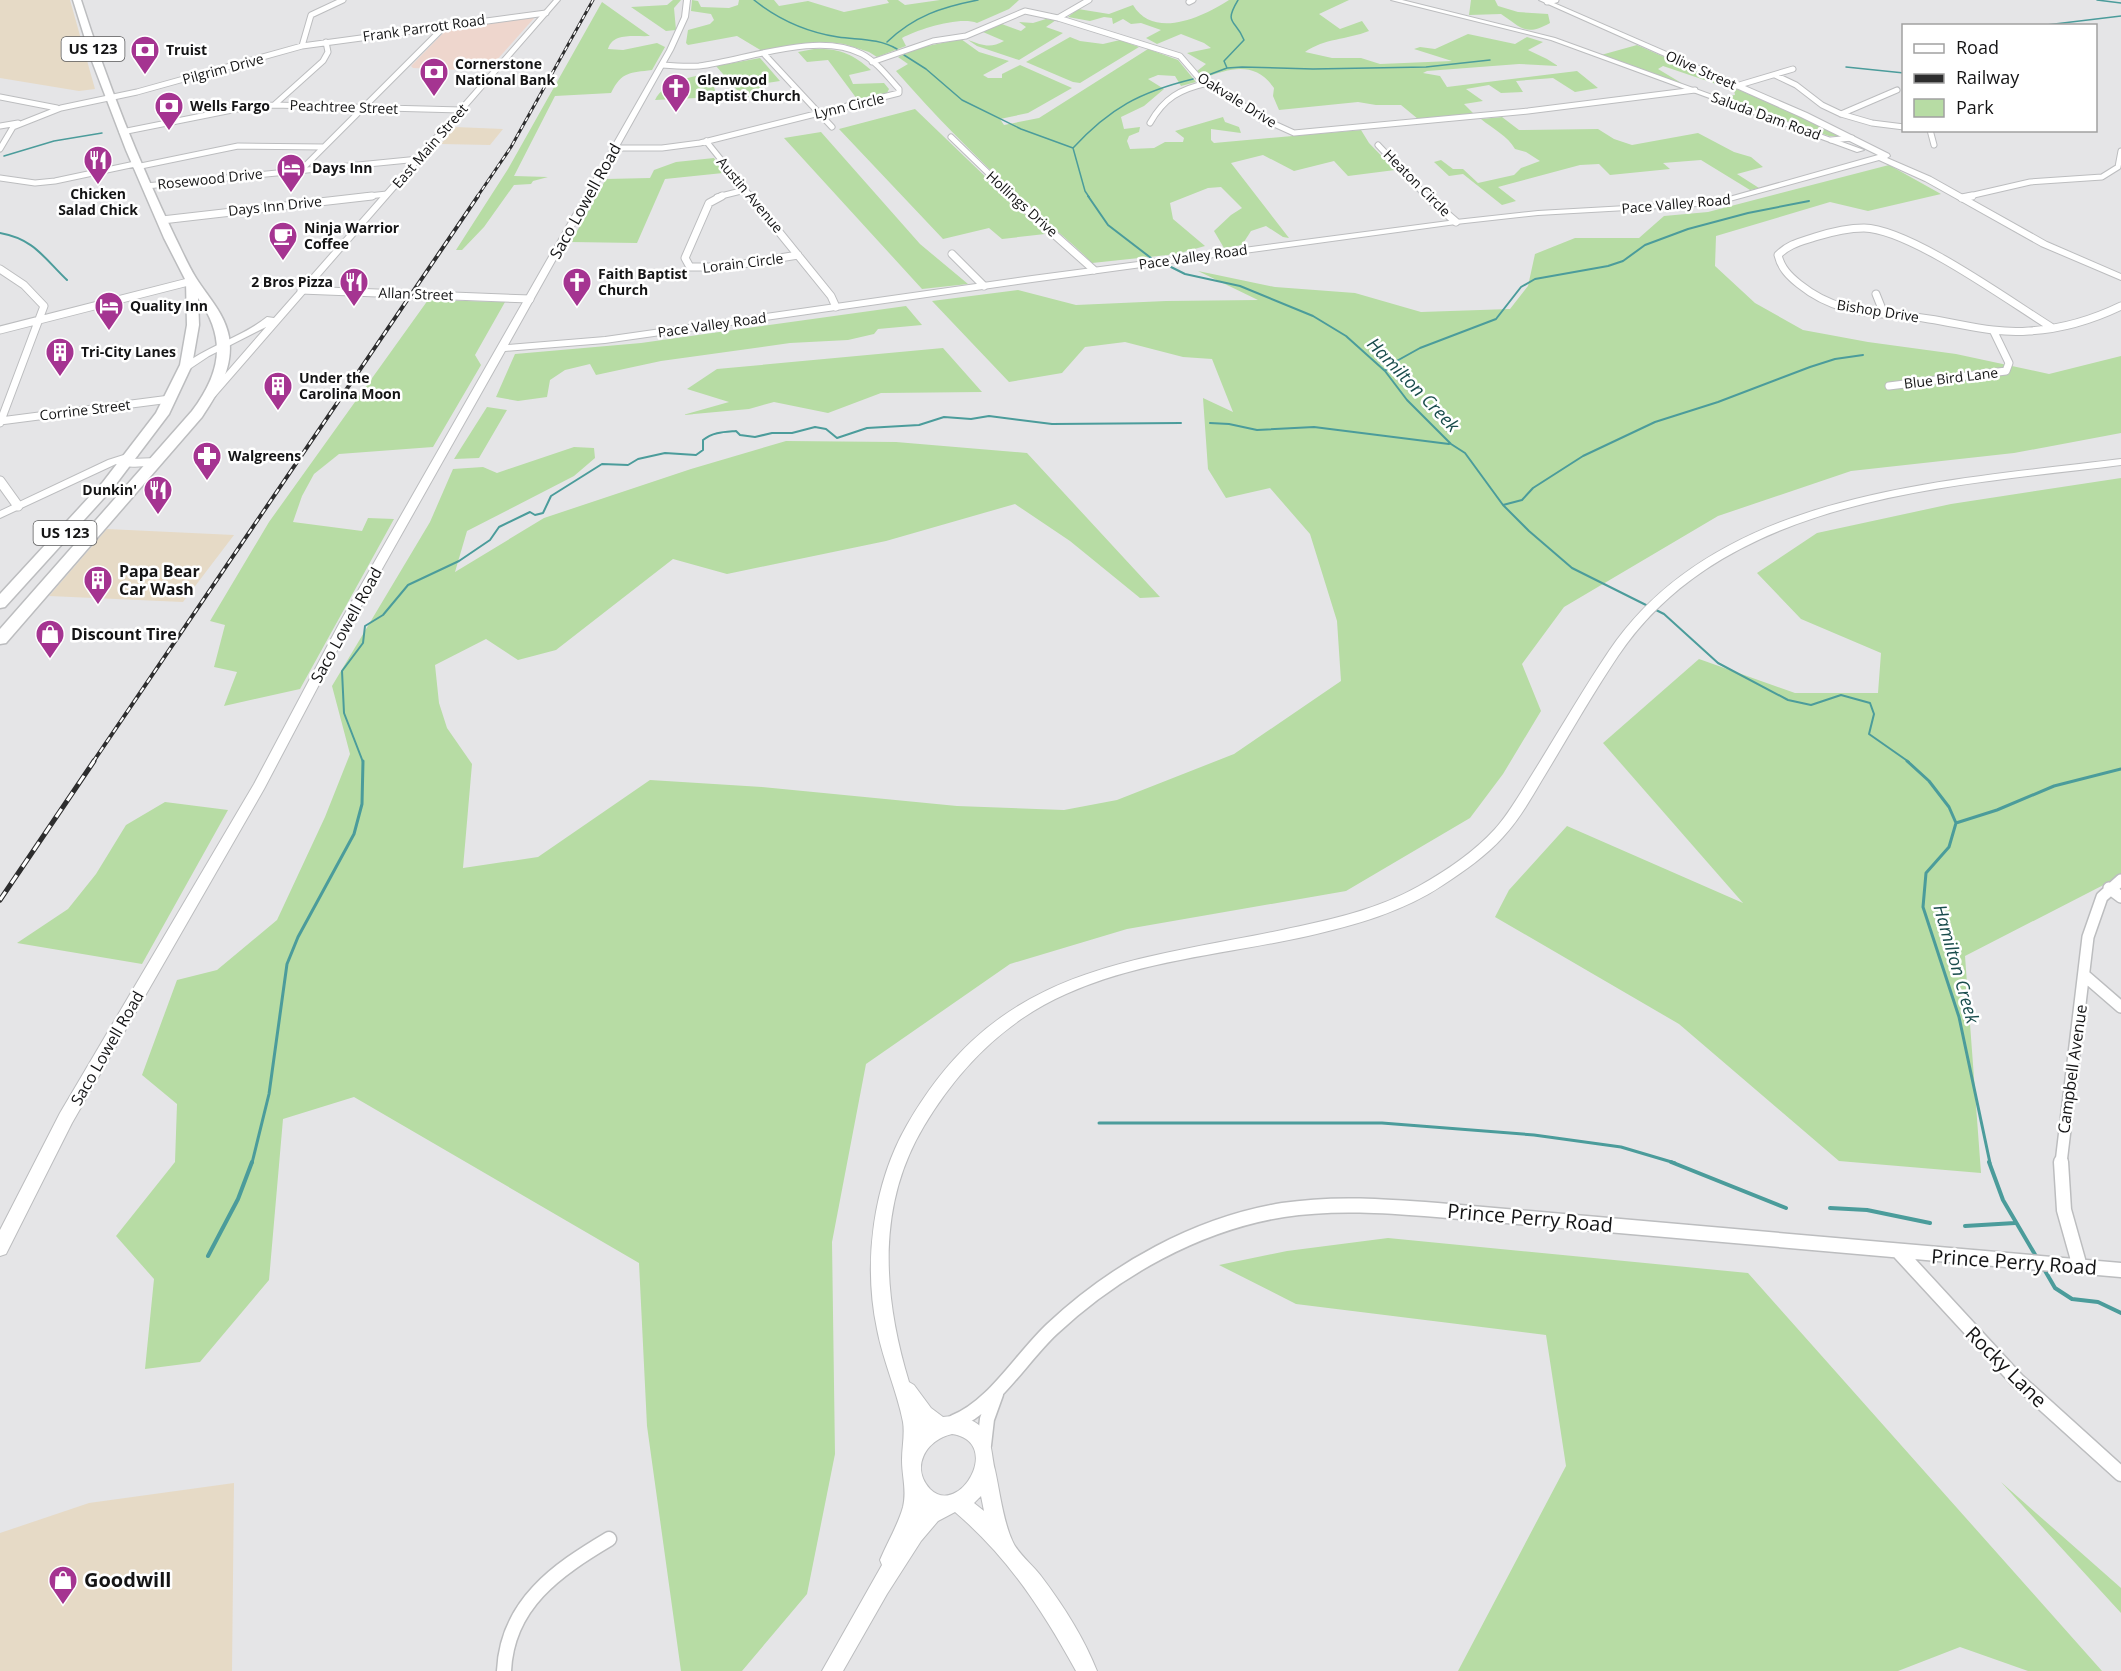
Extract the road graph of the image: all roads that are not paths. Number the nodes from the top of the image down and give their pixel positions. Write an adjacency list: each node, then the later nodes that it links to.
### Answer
1 (77, 0): 25 (highway, US 123)
2 (328, 0): 8 (street)
3 (557, 0): 10 (street, East Main Street)
4 (687, 0): 17 (street, Saco Lowell Road)
5 (1089, 0): 11 (street)
6 (1394, 0): 22 (street, Saluda Dam Road)
7 (1556, 0): 9 (street)
8 (341, 1): 14 (street)
9 (1545, 1): 21 (street, Olive Street)
10 (546, 13): 12 (street, Frank Parrott Road); 29 (street, East Main Street)
11 (1058, 18): 16 (street, Oakvale Drive); 20 (street, Oakvale Drive)
12 (446, 25): 13 (street, Frank Parrott Road); 27 (street)
13 (326, 42): 14 (street, Frank Parrott Road); 26 (street)
14 (302, 46): 25 (street, Pilgrim Drive)
15 (765, 55): 16 (street, Lynn Circle); 17 (street, Lynn Circle); 30 (street)
16 (872, 62): 30 (street, Lynn Circle)
17 (662, 65): 46 (street, Saco Lowell Road)
18 (1793, 69): 19 (street)
19 (1775, 75): 21 (street); 31 (street)
20 (1208, 83): 22 (street, Oakvale Drive); 33 (street)
21 (1736, 86): 40 (street, Olive Street)
22 (1695, 90): 41 (street, Saluda Dam Road)
23 (1897, 90): 31 (street)
24 (0, 97): 28 (street)
25 (109, 98): 28 (street, Pilgrim Drive); 37 (highway, US 123)
26 (274, 105): 27 (street, Peachtree Street); 37 (street, Peachtree Street)
27 (363, 107): 29 (street, Peachtree Street); 45 (street)
28 (61, 108): 32 (street)
29 (462, 110): 50 (street, East Main Street)
30 (820, 113): 35 (street); 42 (street, Lynn Circle)
31 (1841, 114): 36 (street)
32 (21, 122): 34 (street); 47 (street)
33 (1150, 123)
34 (0, 126)
35 (832, 127)
36 (1902, 127)
37 (122, 132): 52 (highway, US 123)
38 (1930, 132): 44 (street)
39 (951, 137): 64 (street, Hollings Drive)
40 (1852, 138): 41 (street); 49 (street, Olive Street)
41 (1831, 140): 49 (street, Saluda Dam Road)
42 (706, 141): 46 (street, Lynn Circle); 56 (street, Austin Avenue)
43 (1378, 145): 60 (street, Heaton Circle)
44 (1934, 146)
45 (324, 147): 52 (street); 53 (street)
46 (615, 147): 71 (street, Saco Lowell Road)
47 (0, 150)
48 (2121, 152): 51 (street)
49 (1883, 158): 58 (street, Saluda Dam Road); 60 (street, Pace Valley Road)
50 (419, 159): 53 (street, Rosewood Drive); 57 (street, East Main Street)
51 (2120, 161): 58 (street)
52 (136, 165): 54 (street); 55 (highway, US 123)
53 (303, 169): 55 (street, Rosewood Drive)
54 (0, 178)
55 (146, 186): 59 (highway, US 123)
56 (746, 190): 62 (street, Austin Avenue); 62 (street, Lorain Circle)
57 (387, 194): 59 (street, Days Inn Drive); 69 (street, East Main Street)
58 (1962, 198): 66 (street, Saluda Dam Road)
59 (162, 220): 67 (highway, US 123)
60 (1456, 222): 64 (street, Pace Valley Road)
61 (952, 254): 68 (street)
62 (798, 255): 73 (street, Austin Avenue)
63 (0, 269): 65 (street)
64 (1094, 270): 68 (street, Pace Valley Road)
65 (4, 275): 75 (street)
66 (2121, 277)
67 (192, 281): 75 (street); 77 (highway, US 123); 83 (highway, US 123)
68 (984, 286): 73 (street, Pace Valley Road)
69 (301, 290): 71 (street, Allan Street); 76 (street, East Main Street); 86 (street, East Main Street)
70 (1876, 294): 74 (street)
71 (530, 299): 82 (street, Saco Lowell Road)
72 (2121, 306): 78 (street, Bishop Drive)
73 (836, 307): 82 (street, Pace Valley Road)
74 (1884, 314): 78 (street, Bishop Drive); 80 (street, Bishop Drive)
75 (37, 320): 79 (street); 87 (street)
76 (264, 324): 77 (street); 81 (street, East Main Street)
77 (219, 327): 81 (highway, US 123)
78 (2051, 327): 80 (street, Bishop Drive)
79 (0, 330)
80 (1994, 332): 84 (street, Blue Bird Lane)
81 (224, 344): 83 (street, East Main Street); 86 (highway, US 123)
82 (501, 348): 107 (street, Saco Lowell Road)
83 (184, 368): 85 (highway, US 123)
84 (1888, 386)
85 (170, 399): 87 (street, Corrine Street); 88 (highway, US 123)
86 (204, 405): 89 (highway, US 123)
87 (0, 422)
88 (131, 458): 89 (street); 92 (highway, US 123); 93 (street)
89 (157, 461): 94 (highway, US 123)
90 (2121, 462): 111 (street)
91 (0, 481): 93 (street)
92 (104, 490): 94 (highway); 96 (highway, US 123)
93 (18, 506): 95 (street)
94 (117, 506): 97 (highway, US 123)
95 (0, 515)
96 (78, 518): 97 (highway); 98 (highway, US 123)
97 (88, 540): 99 (highway, US 123)
98 (44, 555): 99 (highway); 100 (highway, US 123)
99 (74, 555): 101 (highway, US 123)
100 (0, 603)
101 (0, 639)
102 (2121, 880): 103 (street, Campbell Avenue)
103 (2109, 888): 104 (street); 105 (street, Campbell Avenue)
104 (2121, 897)
105 (2084, 975): 106 (street); 109 (street, Campbell Avenue)
106 (2121, 1007)
107 (0, 1248)
108 (1899, 1252): 109 (street, Prince Perry Road); 112 (street, Prince Perry Road); 116 (street, Rocky Lane)
109 (2080, 1267): 110 (street, Prince Perry Road)
110 (2121, 1270)
111 (898, 1374): 113 (street); 114 (street)
112 (998, 1391): 113 (street, Prince Perry Road); 115 (street, Prince Perry Road)
113 (943, 1425): 114 (street); 115 (street)
114 (912, 1459): 117 (street)
115 (984, 1460): 118 (street); 120 (street)
116 (2121, 1474)
117 (915, 1485): 118 (street); 121 (street)
118 (954, 1504): 120 (street); 121 (street)
119 (609, 1539): 122 (street)
120 (1008, 1550): 124 (street)
121 (880, 1587): 123 (street)
122 (504, 1671)
123 (832, 1671)
124 (1087, 1671)

